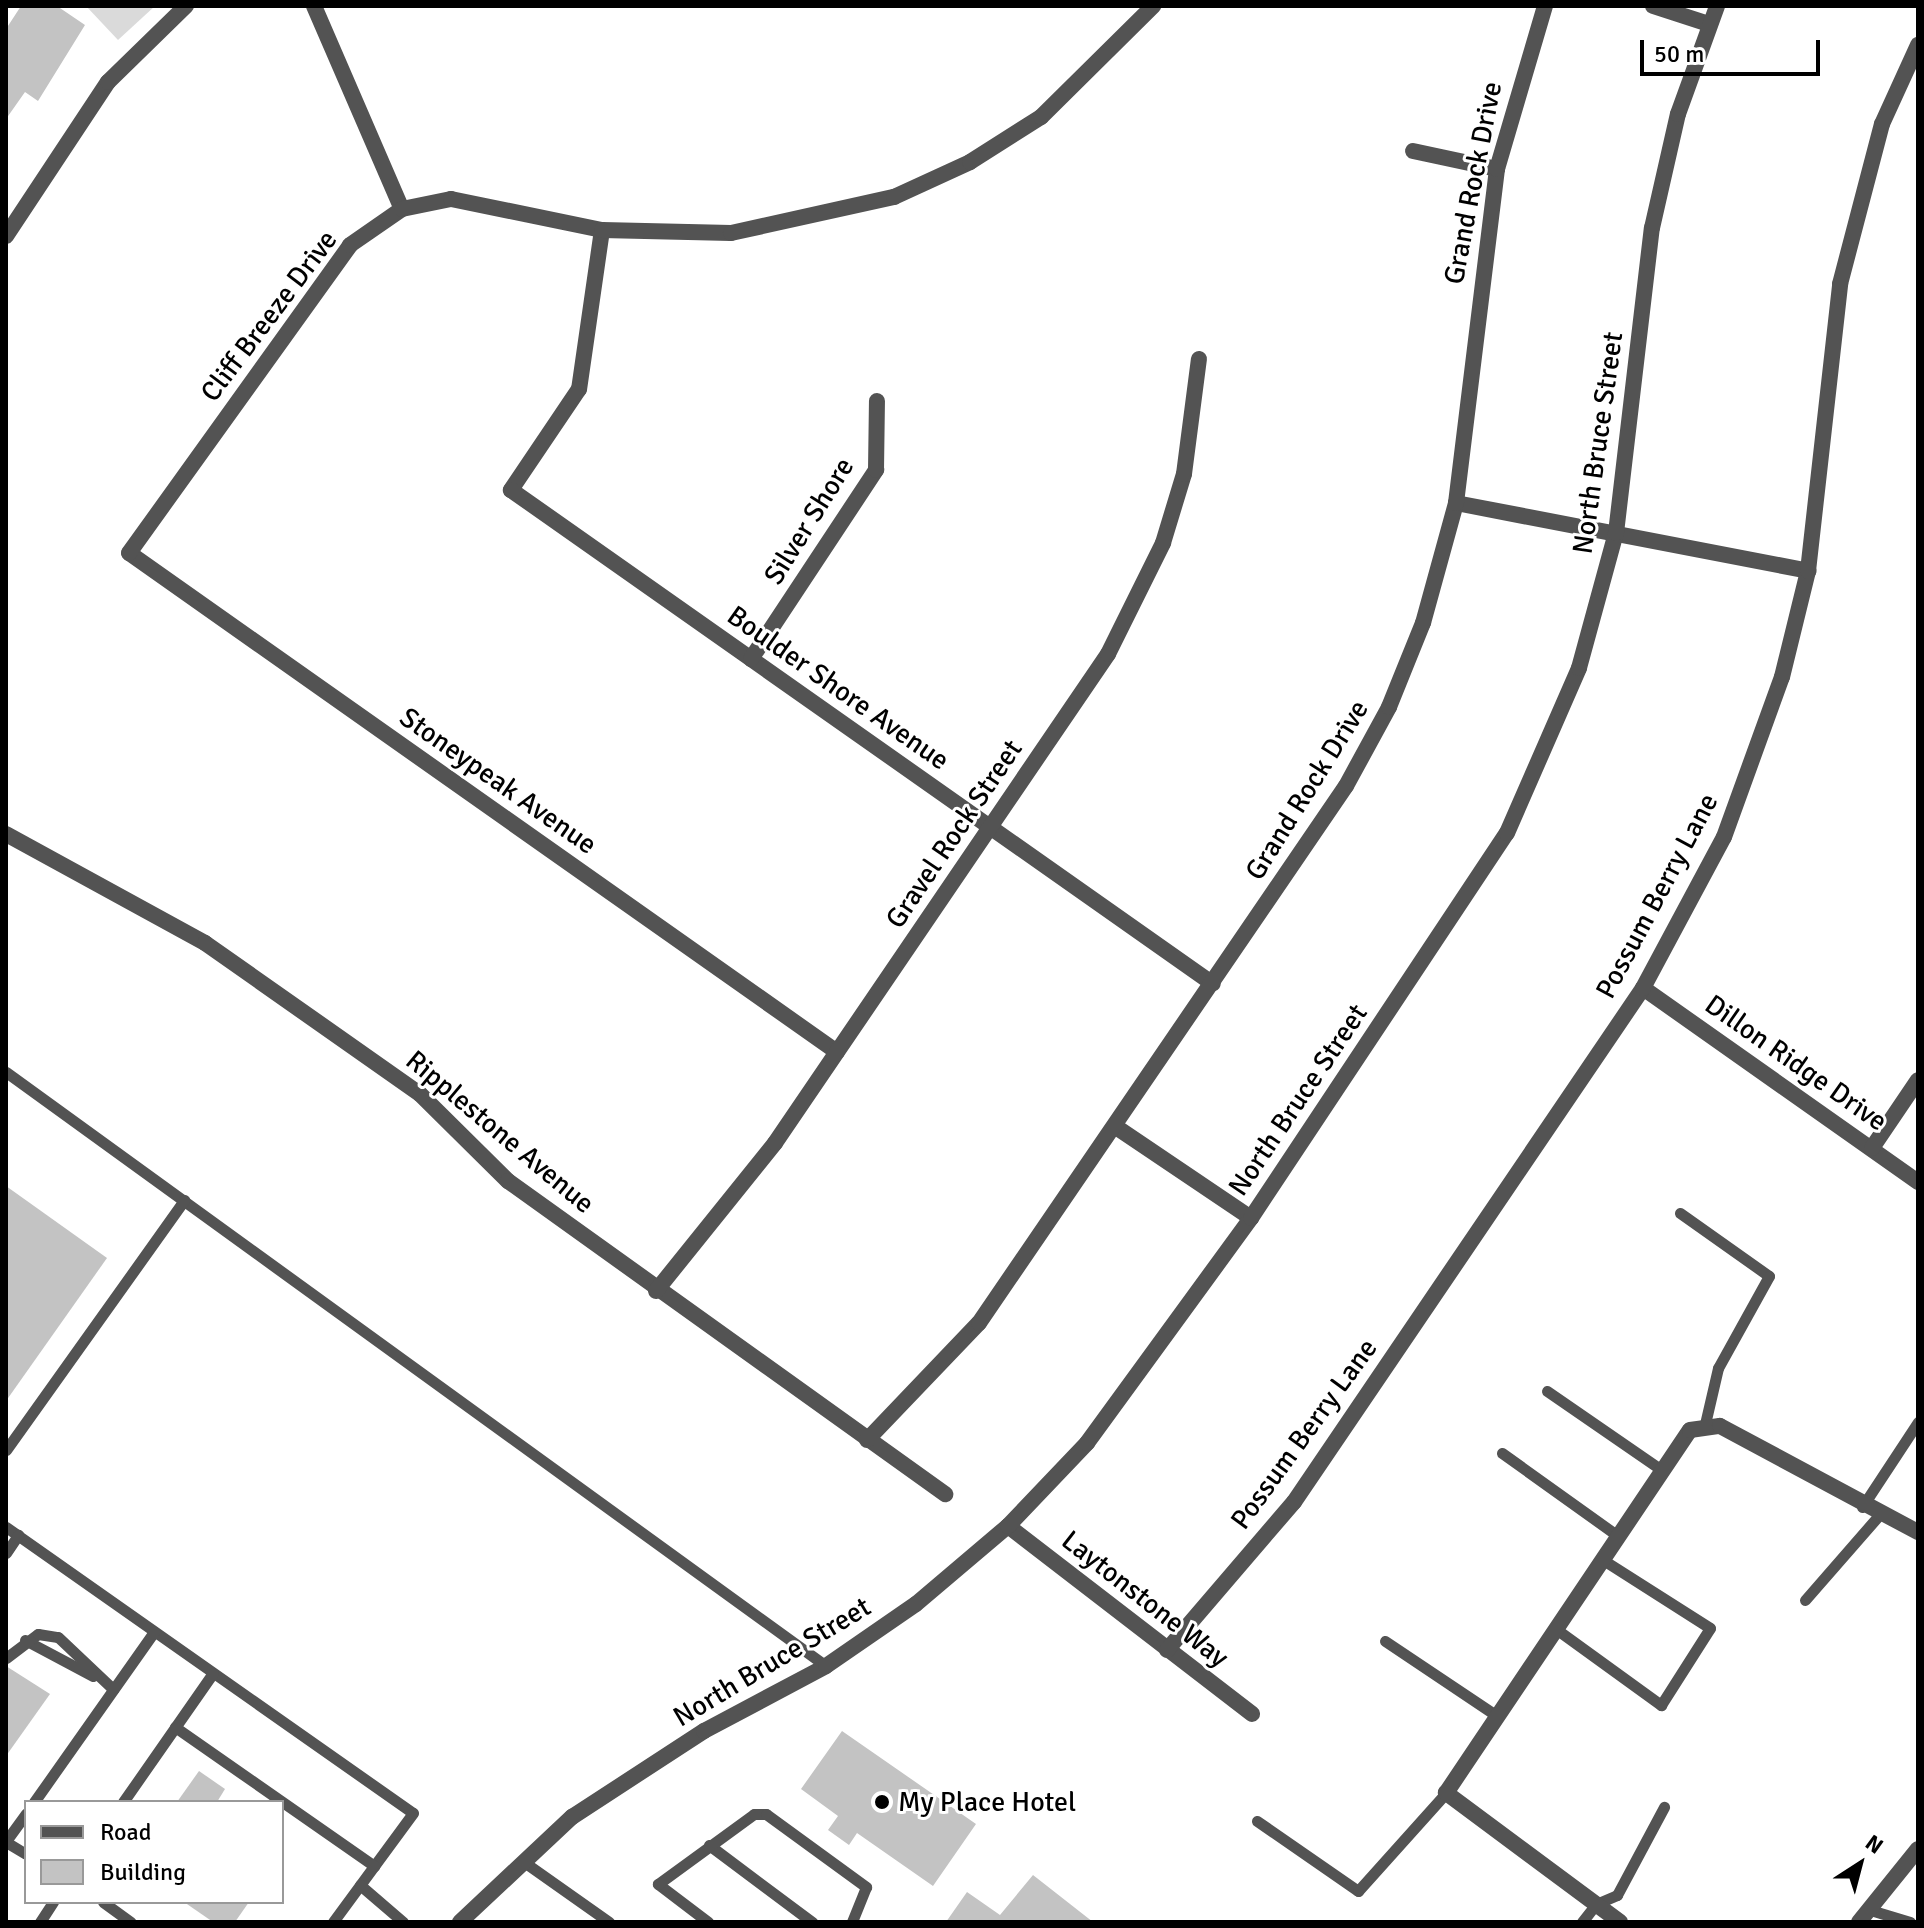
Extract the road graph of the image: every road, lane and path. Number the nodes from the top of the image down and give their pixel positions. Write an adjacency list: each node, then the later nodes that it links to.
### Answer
1 (186, 6): 13 (street)
2 (314, 6): 11 (street)
3 (1153, 6): 12 (street, Cliff Breeze Drive)
4 (1545, 6): 10 (street, Grand Rock Drive)
5 (1653, 6): 7 (street)
6 (1717, 6): 7 (street, North Bruce Street)
7 (1709, 24): 17 (street, North Bruce Street)
8 (1918, 45): 19 (street, Possum Berry Lane)
9 (1413, 151): 10 (street)
10 (1497, 169): 16 (street, Grand Rock Drive)
11 (402, 209): 12 (street, Cliff Breeze Drive); 18 (street, Cliff Breeze Drive)
12 (602, 230): 20 (street, Boulder Shore Avenue)
13 (6, 236)
14 (1199, 359): 21 (street, Gravel Rock Street)
15 (877, 401): 20 (street, Silver Shore)
16 (1456, 503): 17 (street); 23 (street, Grand Rock Drive)
17 (1616, 533): 19 (street); 33 (street, North Bruce Street)
18 (129, 553): 25 (street, Stoneypeak Avenue)
19 (1808, 571): 24 (street, Possum Berry Lane)
20 (751, 659): 21 (street, Boulder Shore Avenue)
21 (990, 827): 23 (street, Boulder Shore Avenue); 25 (street, Gravel Rock Street)
22 (6, 834): 34 (street, Ripplestone Avenue)
23 (1213, 984): 28 (street, Grand Rock Drive)
24 (1643, 988): 29 (street, Dillon Ridge Drive); 57 (street, Possum Berry Lane)
25 (837, 1052): 34 (street, Gravel Rock Street)
26 (6, 1072): 31 (lane)
27 (1918, 1080): 29 (street)
28 (1116, 1127): 33 (street); 38 (street, Grand Rock Drive)
29 (1872, 1148): 30 (street, Dillon Ridge Drive)
30 (1918, 1182)
31 (184, 1200): 39 (lane); 59 (lane)
32 (1680, 1213): 37 (lane)
33 (1251, 1218): 45 (street, North Bruce Street)
34 (656, 1291): 38 (street, Ripplestone Avenue)
35 (1547, 1391): 41 (lane)
36 (1918, 1422): 43 (lane)
37 (1704, 1428): 41 (street); 43 (street)
38 (867, 1440): 42 (street, Ripplestone Avenue)
39 (6, 1450)
40 (1502, 1453): 49 (lane)
41 (1663, 1471): 49 (street)
42 (945, 1494)
43 (1862, 1508): 44 (street)
44 (1881, 1513): 47 (street); 52 (lane)
45 (1008, 1526): 57 (street, Laytonstone Way); 59 (street, North Bruce Street)
46 (6, 1527): 48 (lane)
47 (1918, 1532)
48 (18, 1535): 50 (lane); 54 (lane)
49 (1618, 1536): 51 (street)
50 (6, 1553)
51 (1605, 1561): 53 (street); 53 (lane)
52 (1805, 1600)
53 (1556, 1629): 64 (street)
54 (154, 1632): 60 (lane); 62 (lane)
55 (25, 1640): 58 (lane); 61 (lane); 61 (lane)
56 (1385, 1641): 64 (lane)
57 (1167, 1650): 63 (street, Laytonstone Way)
58 (6, 1658)
59 (826, 1666): 78 (street, North Bruce Street)
60 (213, 1673): 65 (lane); 79 (lane)
61 (94, 1676): 62 (lane)
62 (113, 1689): 67 (lane)
63 (1252, 1714)
64 (1497, 1716): 66 (street)
65 (175, 1727): 68 (lane); 69 (lane)
66 (1446, 1793): 73 (lane); 83 (street)
67 (35, 1800)
68 (124, 1800)
69 (280, 1800)
70 (284, 1803): 79 (lane)
71 (1664, 1807): 83 (lane)
72 (24, 1816): 74 (lane)
73 (1257, 1821)
74 (6, 1842): 76 (lane)
75 (709, 1845): 91 (lane); 92 (lane); 93 (lane)
76 (24, 1853)
77 (1917, 1853): 84 (street)
78 (524, 1862): 89 (street, North Bruce Street); 90 (lane)
79 (374, 1866): 80 (lane)
80 (360, 1885): 87 (lane); 88 (lane)
81 (52, 1904): 85 (lane)
82 (106, 1904): 86 (lane)
83 (1596, 1904): 94 (lane); 95 (street)
84 (1863, 1915): 96 (lane)
85 (40, 1922)
86 (131, 1922)
87 (333, 1922)
88 (403, 1922)
89 (460, 1922)
90 (609, 1922)
91 (708, 1922)
92 (812, 1922)
93 (852, 1922)
94 (1582, 1922)
95 (1620, 1922)
96 (1910, 1922)

